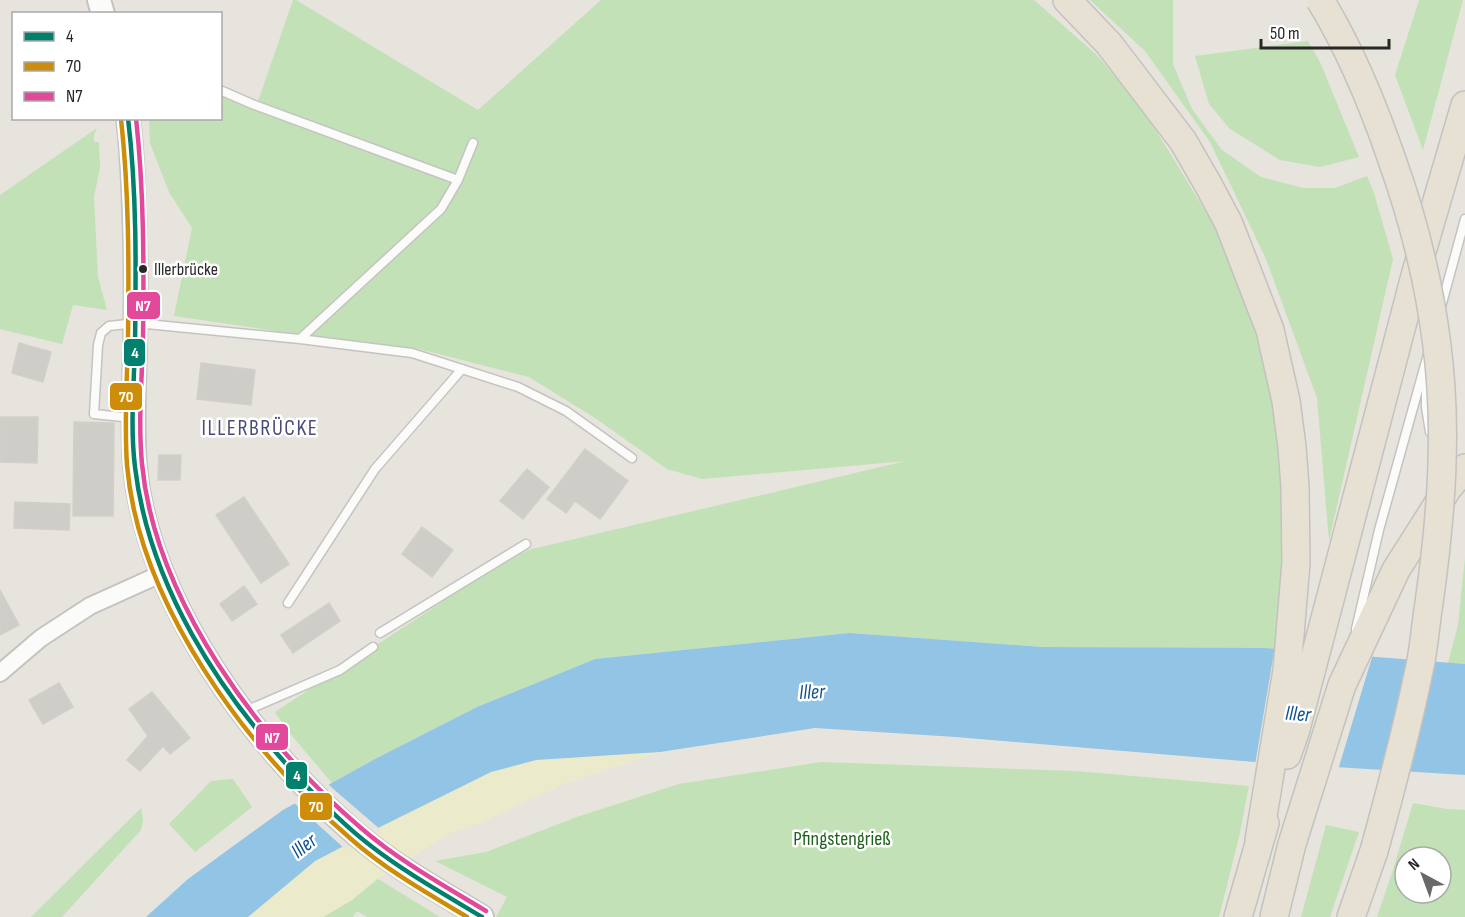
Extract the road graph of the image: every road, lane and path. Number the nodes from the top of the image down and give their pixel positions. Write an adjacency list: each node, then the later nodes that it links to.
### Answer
1 (1067, 0): 27 (highway)
2 (1320, 0): 31 (highway, bridge)
3 (222, 91): 7 (lane)
4 (1465, 105): 27 (highway)
5 (128, 120): 9 (main road)
6 (474, 143): 7 (lane)
7 (458, 180): 10 (lane)
8 (1465, 219): 11 (lane)
9 (136, 323): 10 (lane); 13 (main road); 13 (lane)
10 (300, 339): 12 (lane)
11 (1429, 348): 14 (lane); 20 (lane)
12 (462, 369): 15 (lane); 22 (lane)
13 (134, 419): 21 (main road)
14 (1432, 444)
15 (632, 458)
16 (1433, 462): 18 (lane)
17 (1465, 468): 18 (highway)
18 (1430, 502): 20 (highway)
19 (526, 544): 23 (lane)
20 (1383, 569): 30 (highway)
21 (163, 573): 25 (street); 26 (main road)
22 (288, 603)
23 (380, 633)
24 (373, 647): 26 (lane)
25 (0, 673)
26 (243, 712): 28 (main road)
27 (1259, 840): 29 (highway)
28 (482, 917)
29 (1238, 917)
30 (1274, 917)
31 (1351, 917)

